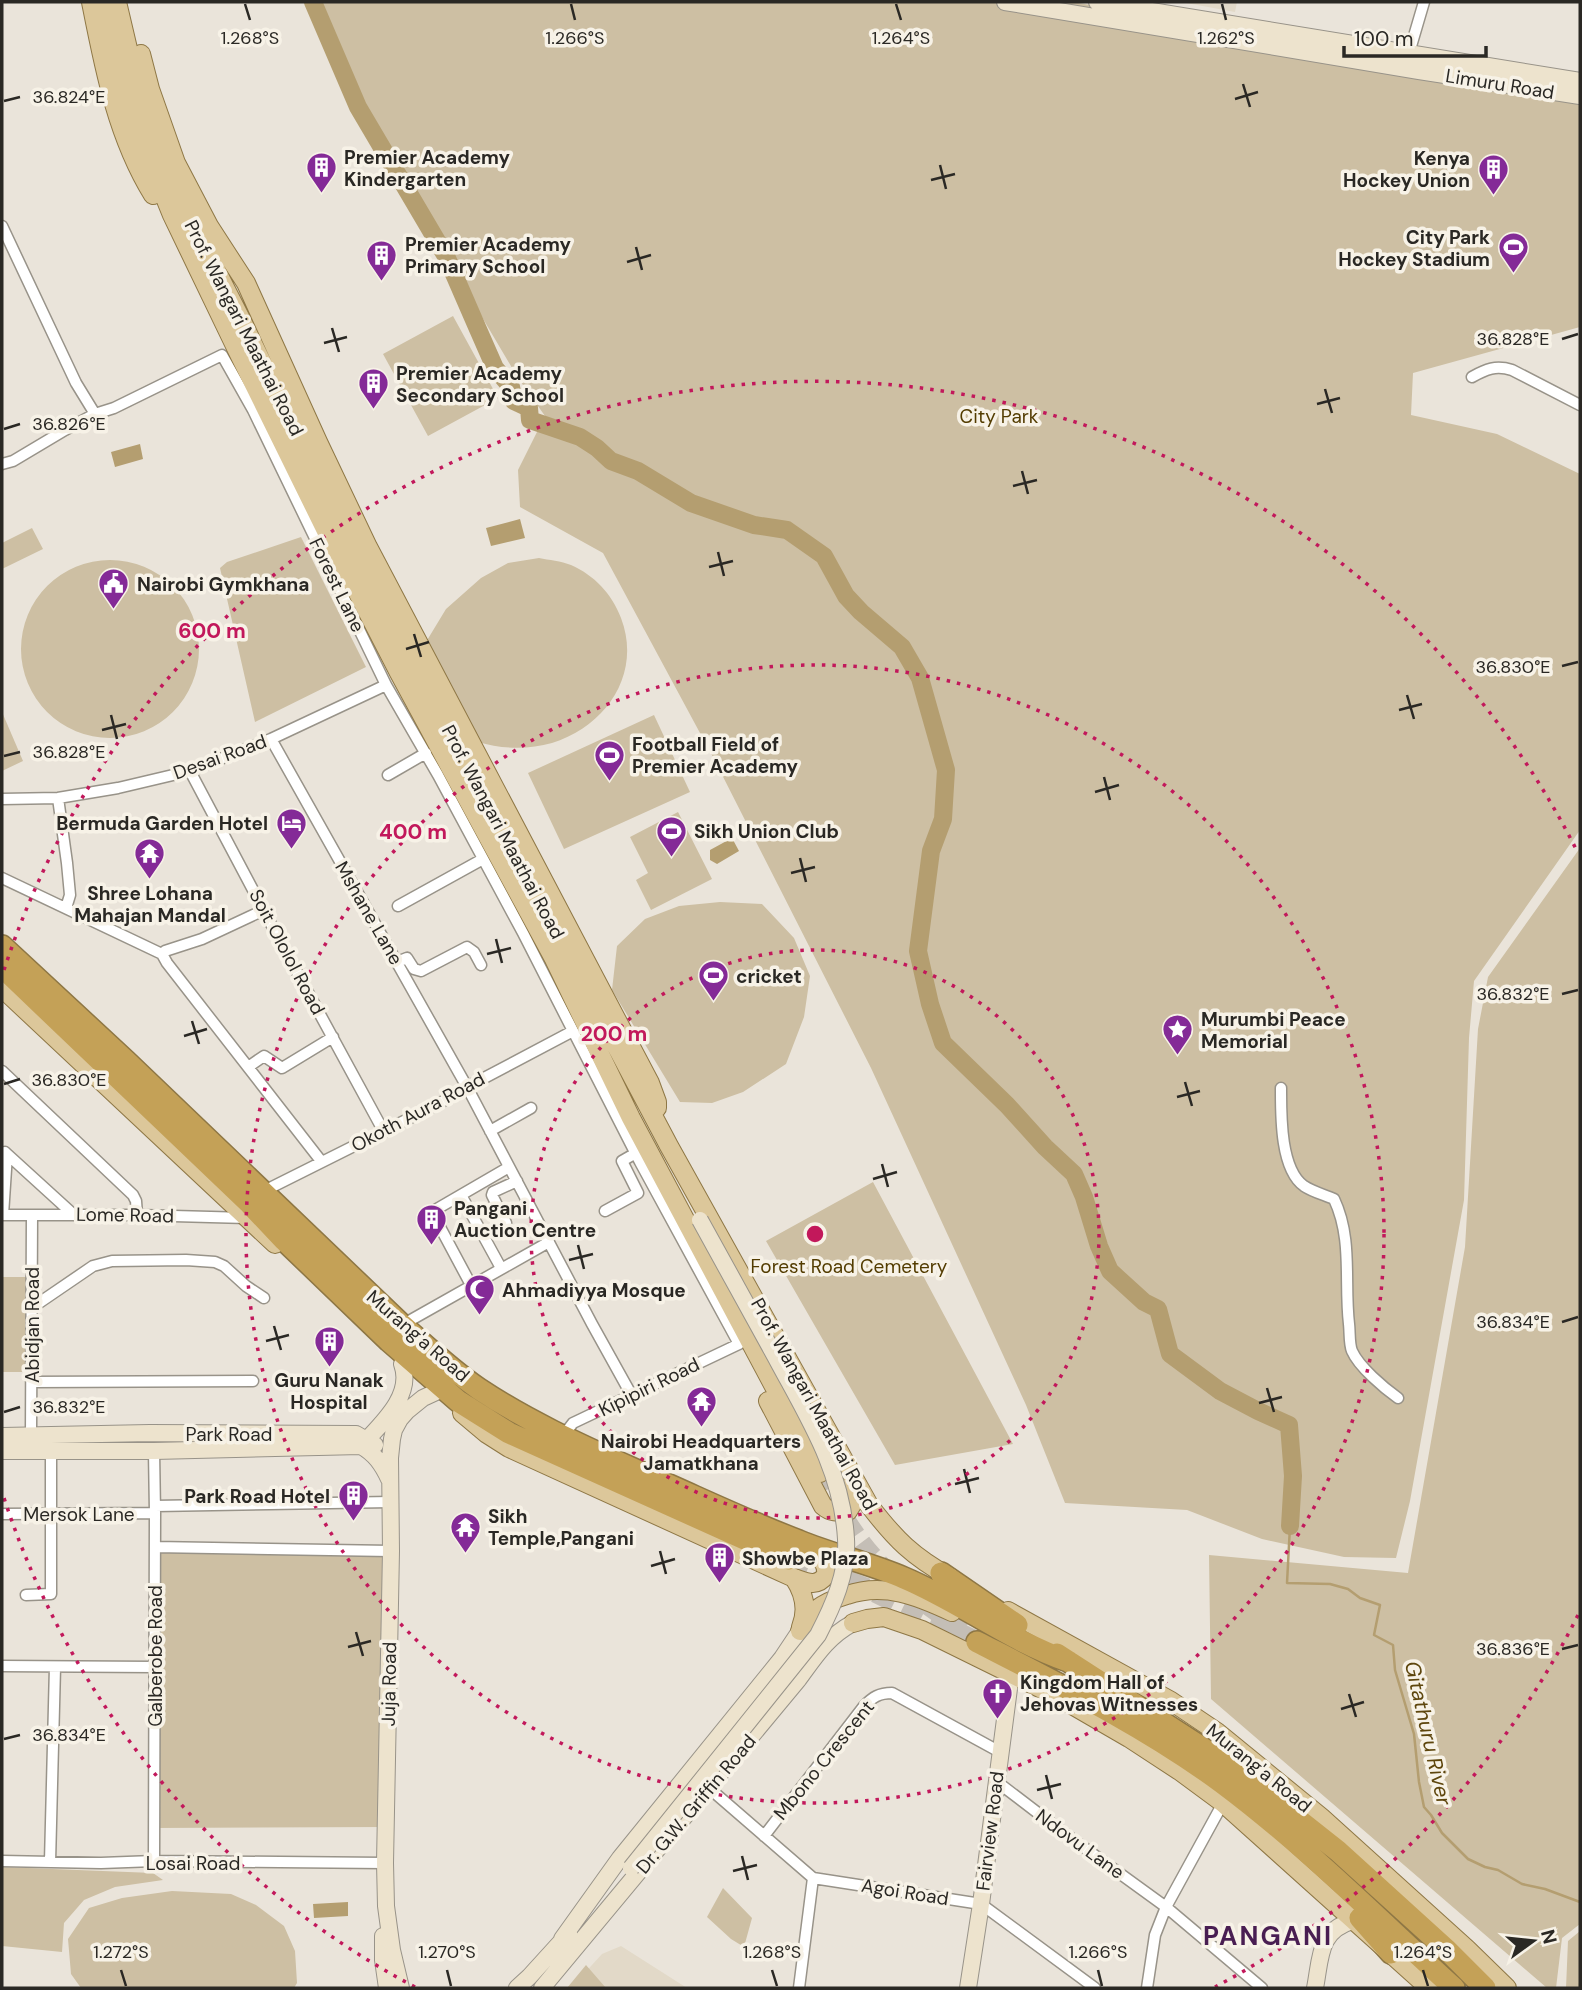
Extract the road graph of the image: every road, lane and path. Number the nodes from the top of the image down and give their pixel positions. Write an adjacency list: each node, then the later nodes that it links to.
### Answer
1 (91, 2): 13 (main road)
2 (104, 2): 12 (main road, Prof. Wangari Maathai Road)
3 (117, 2): 12 (main road, Prof. Wangari Maathai Road)
4 (129, 2): 15 (main road)
5 (1005, 2): 8 (main road, Limuru Road)
6 (1097, 2): 9 (main road, Limuru Road)
7 (1424, 2): 9 (street)
8 (1064, 6): 11 (main road, Limuru Road)
9 (1409, 53): 10 (main road, Limuru Road)
10 (1580, 81)
11 (1580, 96)
12 (146, 135): 13 (main road, Prof. Wangari Maathai Road); 15 (main road, Prof. Wangari Maathai Road)
13 (172, 215): 43 (main road, Prof. Wangari Maathai Road)
14 (2, 226): 18 (street)
15 (203, 230): 49 (main road, Prof. Wangari Maathai Road)
16 (1472, 377): 17 (street)
17 (1580, 405)
18 (95, 414): 19 (street); 20 (street, Forest Lane)
19 (2, 464)
20 (386, 685): 21 (street, Desai Road); 22 (street, Forest Lane)
21 (271, 739): 23 (street, Desai Road); 34 (street, Mshane Lane)
22 (426, 753): 24 (street); 27 (street, Forest Lane)
23 (190, 771): 25 (street, Desai Road); 31 (street, Soit Ololol Road)
24 (388, 775)
25 (58, 798): 26 (street, Desai Road); 30 (street)
26 (2, 799)
27 (483, 859): 29 (street); 38 (street, Forest Lane)
28 (2, 878): 30 (street)
29 (398, 906)
30 (66, 908): 33 (street)
31 (264, 910): 33 (street); 39 (street, Soit Ololol Road)
32 (2, 946): 56 (highway, Murang'a Road)
33 (162, 954): 40 (street)
34 (397, 962): 35 (street); 42 (street, Mshane Lane)
35 (481, 965)
36 (2, 967): 80 (highway, Murang'a Road)
37 (2, 988): 64 (main road, Murang'a Road)
38 (573, 1031): 42 (street, Okoth Aura Road); 46 (street, Forest Lane)
39 (333, 1037): 40 (street); 48 (street, Soit Ololol Road)
40 (248, 1067): 52 (street)
41 (2, 1071): 61 (street)
42 (467, 1087): 47 (street, Mshane Lane); 48 (street, Okoth Aura Road)
43 (617, 1087): 65 (main road); 89 (main road, Prof. Wangari Maathai Road)
44 (1281, 1088): 79 (street)
45 (531, 1108): 47 (street)
46 (621, 1122): 51 (street, Prof. Wangari Maathai Road)
47 (490, 1131): 53 (street, Mshane Lane)
48 (384, 1132): 52 (street, Okoth Aura Road)
49 (669, 1146): 65 (main road); 90 (main road, Prof. Wangari Maathai Road)
50 (4, 1151): 60 (street); 62 (street)
51 (636, 1153): 55 (street, Prof. Wangari Maathai Road); 57 (street)
52 (321, 1161): 56 (street, Okoth Aura Road)
53 (509, 1167): 54 (street, Mshane Lane); 58 (street)
54 (517, 1181): 66 (street); 67 (street, Mshane Lane)
55 (653, 1185): 57 (street); 73 (street, Prof. Wangari Maathai Road)
56 (262, 1192): 72 (highway, Murang'a Road)
57 (638, 1193): 59 (street)
58 (461, 1195): 68 (street); 69 (street)
59 (605, 1211)
60 (74, 1214): 61 (street, Lome Road); 63 (street, Lome Road)
61 (137, 1214): 64 (street, Lome Road)
62 (2, 1215): 63 (street, Lome Road)
63 (32, 1215): 71 (street, Abidjan Road)
64 (248, 1218): 74 (main road, Murang'a Road)
65 (700, 1220): 129 (main road, Prof. Wangari Maathai Road, bridge)
66 (506, 1223)
67 (549, 1242): 68 (street); 78 (street, Mshane Lane)
68 (501, 1268): 69 (street)
69 (471, 1285): 72 (street)
70 (264, 1298): 71 (street)
71 (33, 1307): 76 (street, Abidjan Road)
72 (402, 1325): 83 (highway, Murang'a Road)
73 (739, 1344): 78 (street, Kipipiri Road); 90 (main road)
74 (402, 1364): 77 (main road, Murang'a Road); 84 (main road)
75 (253, 1381): 76 (street)
76 (32, 1382): 81 (street, Abidjan Road)
77 (436, 1392): 80 (main road, Murang'a Road); 88 (main road, Juja Road)
78 (632, 1396): 83 (street, Kipipiri Road)
79 (1398, 1398)
80 (457, 1404): 98 (highway, Murang'a Road)
81 (31, 1435): 82 (main road, Park Road); 84 (main road, Park Road)
82 (2, 1436)
83 (563, 1436): 98 (highway, Murang'a Road)
84 (364, 1443): 87 (main road, Park Road); 88 (main road); 91 (main road)
85 (2, 1451): 86 (main road, Park Road)
86 (51, 1451): 87 (main road, Park Road); 94 (street)
87 (154, 1451): 93 (street, Galberobe Road)
88 (390, 1463): 91 (main road, Juja Road)
89 (820, 1472)
90 (851, 1474): 99 (main road, Prof. Wangari Maathai Road)
91 (390, 1483): 92 (main road, Juja Road)
92 (391, 1502): 93 (street, Mersok Lane); 97 (main road, Juja Road)
93 (155, 1510): 94 (street, Mersok Lane); 96 (street, Galberobe Road)
94 (49, 1513): 95 (street, Mersok Lane); 100 (street)
95 (2, 1514)
96 (155, 1547): 97 (street); 110 (street, Galberobe Road)
97 (391, 1551): 121 (main road, Juja Road)
98 (793, 1559): 103 (highway, Murang'a Road); 104 (main road)
99 (941, 1573): 101 (highway, Prof. Wangari Maathai Road); 128 (main road, Murang'a Road)
100 (26, 1595)
101 (985, 1602): 107 (highway, Murang'a Road)
102 (853, 1623): 106 (main road, Dr. G.W. Griffin Road); 111 (main road)
103 (997, 1628): 104 (main road, Murang'a Road); 107 (highway, Murang'a Road)
104 (799, 1632): 106 (main road); 129 (main road, Dr. G.W. Griffin Road)
105 (977, 1642): 122 (highway, Murang'a Road)
106 (818, 1654): 114 (main road, Dr. G.W. Griffin Road)
107 (1068, 1661): 117 (highway, Murang'a Road)
108 (2, 1667): 109 (street)
109 (55, 1667): 110 (street); 120 (street)
110 (154, 1667): 119 (street, Galberobe Road)
111 (1011, 1673): 112 (main road, Fairview Road); 115 (main road)
112 (1000, 1752): 113 (main road, Fairview Road); 116 (street, Mbono Crescent)
113 (996, 1781): 124 (main road, Fairview Road); 126 (street, Ndovu Lane)
114 (709, 1788): 116 (street); 129 (main road, Dr. G.W. Griffin Road)
115 (1223, 1803): 126 (street); 127 (main road)
116 (764, 1836): 123 (street)
117 (1338, 1851): 128 (highway); 144 (highway, Murang'a Road)
118 (2, 1861): 120 (street, Losai Road)
119 (154, 1861): 120 (street, Losai Road); 121 (street, Losai Road)
120 (50, 1862)
121 (385, 1864): 125 (main road, Juja Road)
122 (1329, 1875): 130 (highway); 143 (highway, Murang'a Road)
123 (813, 1878): 124 (street, Agoi Road); 136 (street)
124 (981, 1903): 137 (main road, Fairview Road); 138 (street, Agoi Road)
125 (386, 1906): 131 (main road, Juja Road); 132 (main road, Juja Road)
126 (1166, 1906): 139 (street); 140 (street, Ndovu Lane)
127 (1352, 1921): 130 (main road); 141 (main road)
128 (1448, 1933): 145 (main road, Murang'a Road)
129 (568, 1945): 134 (main road, Dr. G.W. Griffin Road); 135 (main road, Dr. G.W. Griffin Road)
130 (1391, 1953): 142 (main road)
131 (383, 1961): 132 (main road, Juja Road); 133 (main road)
132 (398, 1987)
133 (377, 1988)
134 (517, 1988)
135 (542, 1988)
136 (799, 1988)
137 (968, 1988)
138 (1095, 1988)
139 (1147, 1988)
140 (1262, 1988)
141 (1315, 1988)
142 (1429, 1988)
143 (1454, 1988)
144 (1485, 1988)
145 (1507, 1988)

